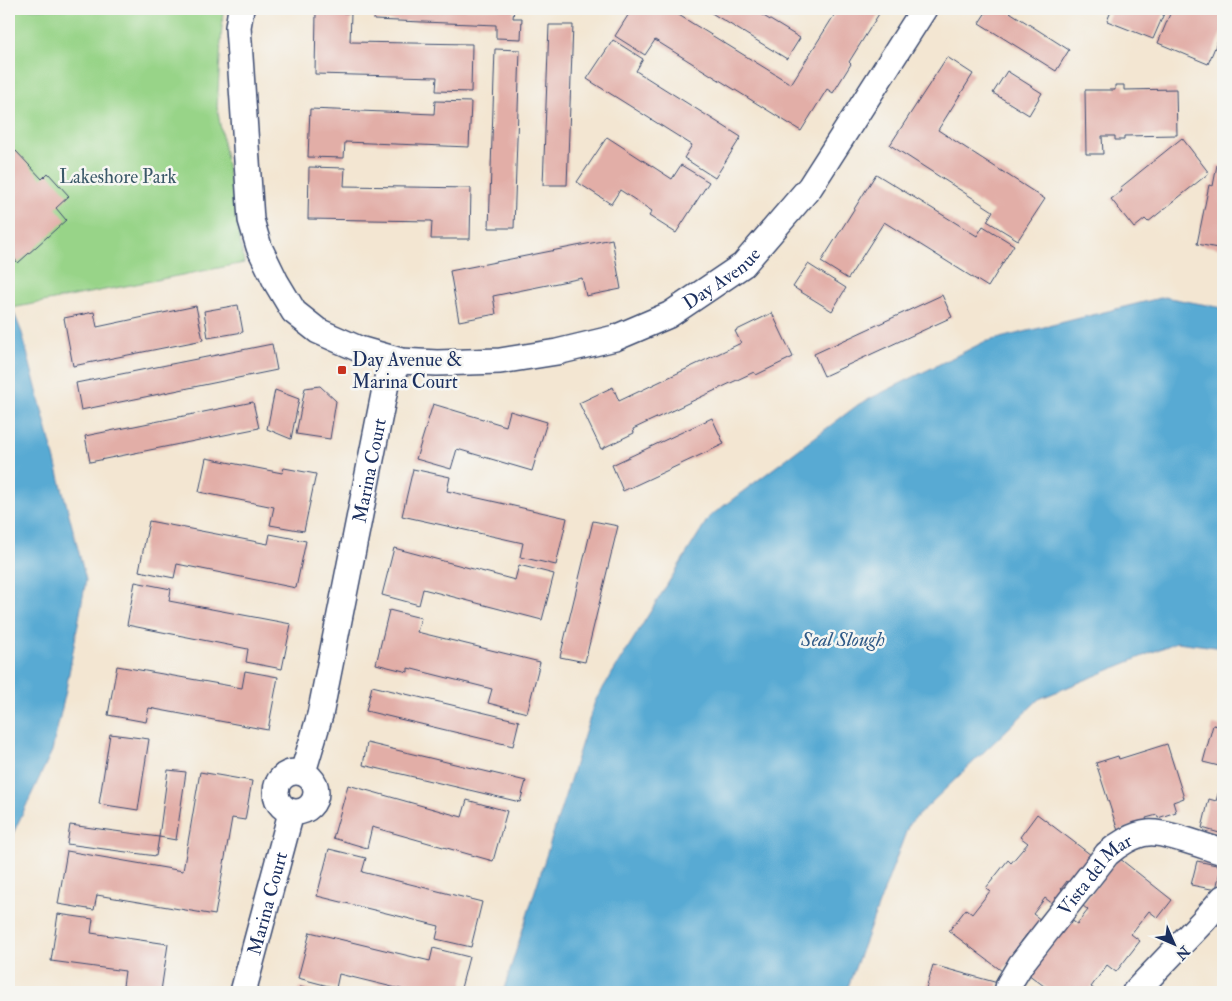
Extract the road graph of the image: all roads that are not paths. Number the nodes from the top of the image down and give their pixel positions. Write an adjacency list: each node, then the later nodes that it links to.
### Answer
1 (241, 9): 3 (street)
2 (924, 9): 3 (street, Day Avenue)
3 (401, 361): 6 (street, Marina Court)
4 (1223, 852): 7 (street, Vista del Mar)
5 (1223, 898): 8 (street)
6 (243, 992)
7 (1007, 992)
8 (1135, 992)

